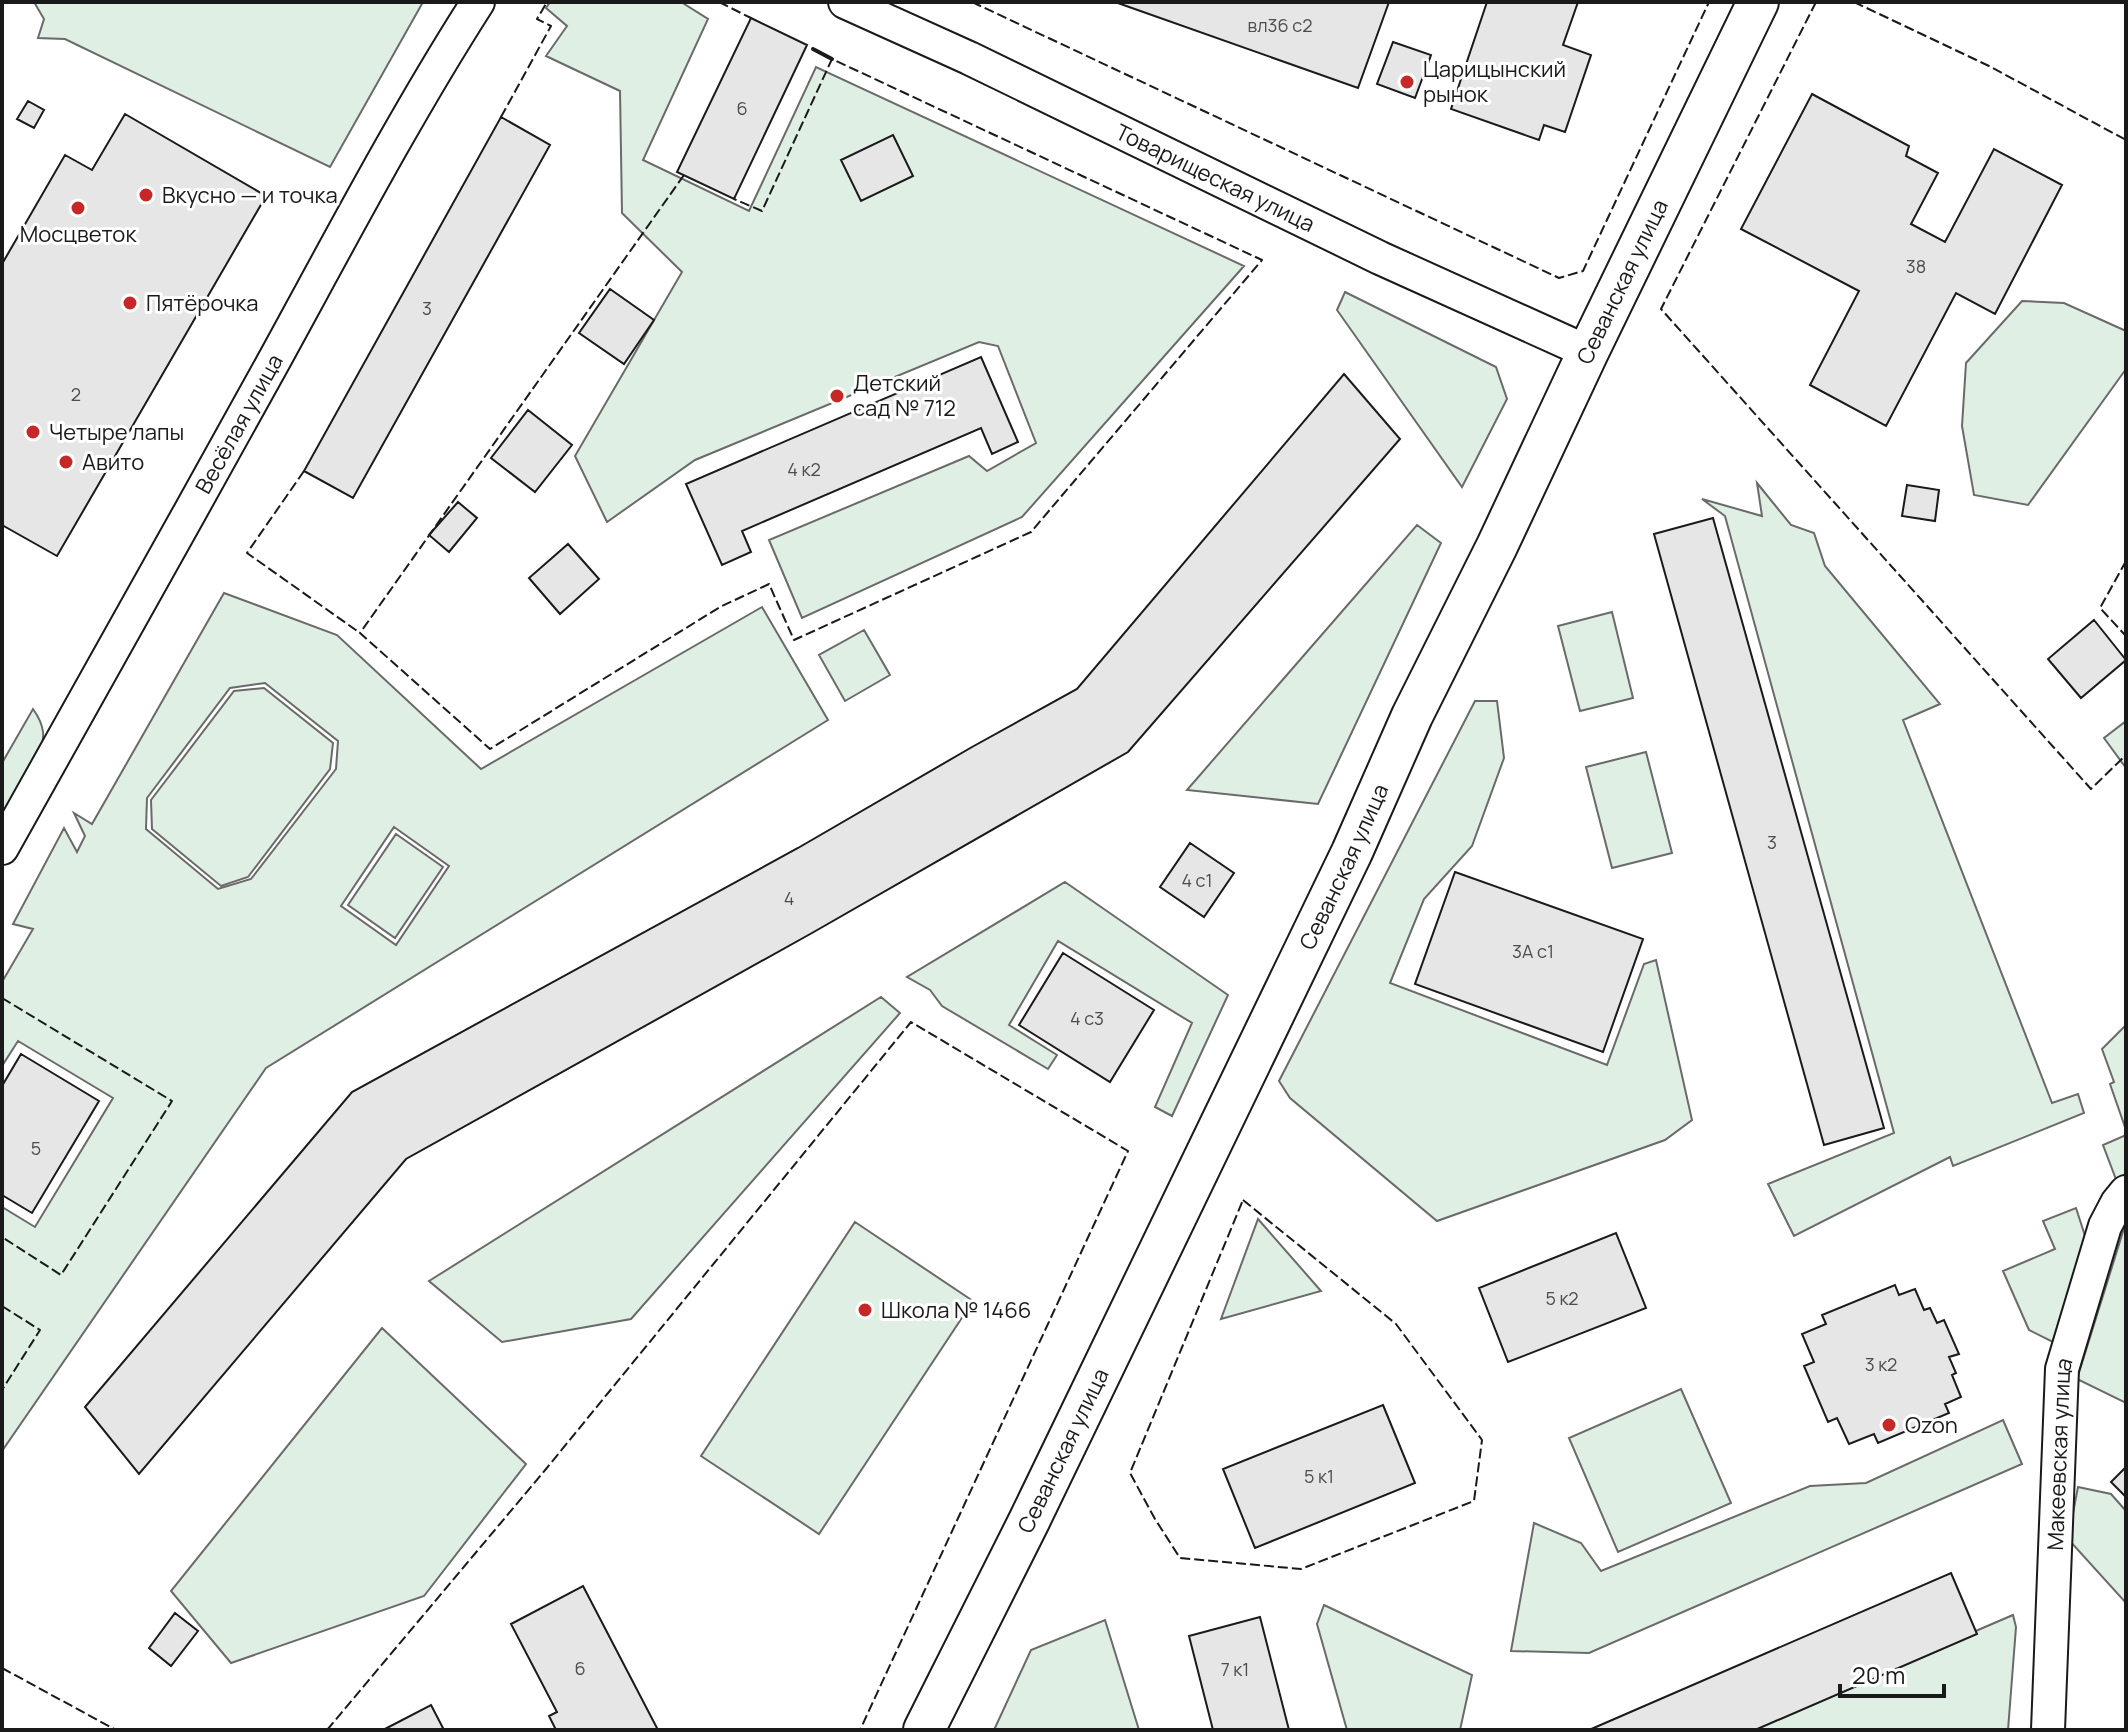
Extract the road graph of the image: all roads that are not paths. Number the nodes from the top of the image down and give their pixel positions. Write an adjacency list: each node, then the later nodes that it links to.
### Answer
1 (478, 2): 5 (street, Весёлая улица)
2 (845, 2): 4 (street, Товарищеская улица)
3 (1758, 2): 4 (street, Севанская улица)
4 (1588, 352): 7 (street, Севанская улица)
5 (2, 848)
6 (2126, 1192): 8 (street, Макеевская улица)
7 (924, 1730)
8 (2048, 1730)

